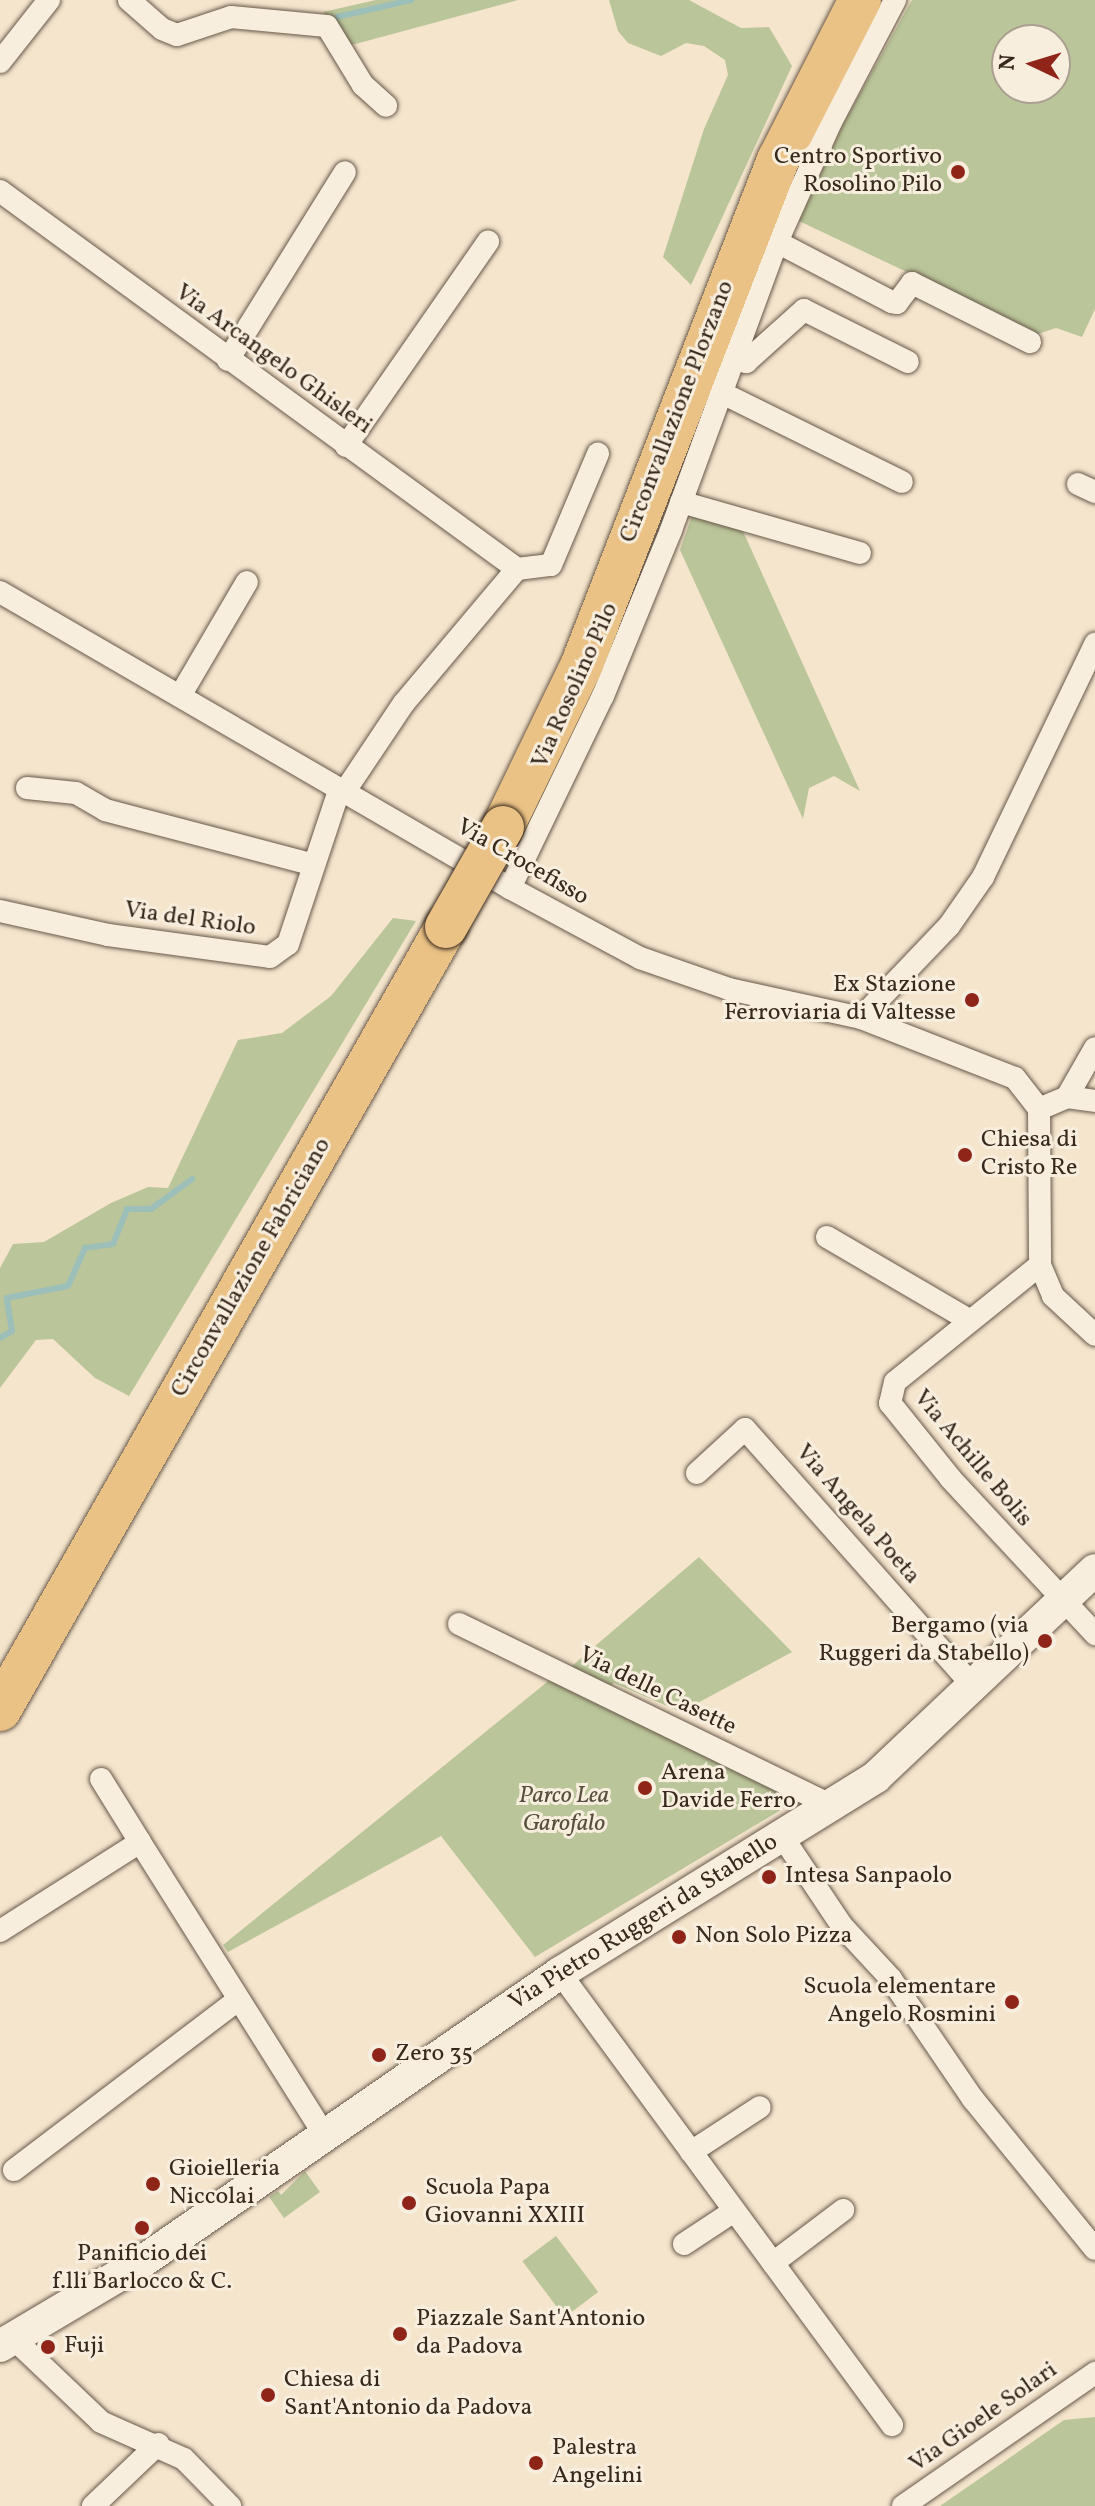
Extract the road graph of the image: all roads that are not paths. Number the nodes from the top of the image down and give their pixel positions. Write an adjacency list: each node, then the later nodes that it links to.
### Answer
1 (49, 0): 6 (street)
2 (129, 0): 7 (street)
3 (839, 0): 29 (highway, Circonvallazione Plorzano)
4 (860, 0): 29 (highway, Circonvallazione Plorzano)
5 (895, 0): 11 (street, Via Rosolino Pilo)
6 (0, 62)
7 (386, 106)
8 (345, 172): 14 (street)
9 (0, 191): 14 (street, Via Arcangelo Ghisleri)
10 (488, 242): 17 (street)
11 (777, 242): 12 (street); 13 (street, Via Rosolino Pilo)
12 (1030, 342)
13 (732, 358): 15 (street); 16 (street, Via Rosolino Pilo)
14 (228, 360): 17 (street, Via Arcangelo Ghisleri)
15 (908, 362)
16 (718, 391): 19 (street); 20 (street, Via Rosolino Pilo)
17 (346, 446): 22 (street, Via Arcangelo Ghisleri)
18 (598, 454): 22 (street)
19 (902, 482)
20 (681, 502): 21 (street); 31 (street, Via Rosolino Pilo)
21 (860, 553)
22 (517, 569): 28 (street)
23 (247, 582): 26 (street)
24 (0, 592): 26 (street, Via Crocefisso)
25 (1095, 644): 34 (street)
26 (180, 696): 28 (street, Via Crocefisso)
27 (27, 788): 30 (street)
28 (342, 789): 30 (street, Via del Riolo); 31 (street, Via Crocefisso)
29 (494, 823): 33 (highway, Circonvallazione Fabriciano)
30 (314, 865): 32 (street, Via del Riolo)
31 (510, 888): 34 (street, Via Crocefisso)
32 (0, 911)
33 (438, 923): 47 (highway, Circonvallazione Fabriciano); 49 (highway, Circonvallazione Fabriciano)
34 (861, 1018): 38 (street, Via Crocefisso)
35 (1095, 1048): 36 (street)
36 (1067, 1097): 37 (street); 38 (street)
37 (1095, 1101)
38 (1039, 1109): 40 (street)
39 (827, 1237): 41 (street)
40 (1040, 1265): 41 (street, Via Achille Bolis); 42 (street)
41 (969, 1320): 44 (street, Via Achille Bolis)
42 (1095, 1335)
43 (697, 1473): 48 (street, Via Angela Poeta)
44 (1083, 1587): 46 (street); 48 (street, Via Pietro Ruggeri da Stabello)
45 (459, 1624): 51 (street, Via delle Casette)
46 (1094, 1629)
47 (0, 1669)
48 (972, 1685): 51 (street, Via Pietro Ruggeri da Stabello)
49 (0, 1710)
50 (101, 1779): 53 (street)
51 (832, 1806): 52 (street, Via Pietro Ruggeri da Stabello)
52 (782, 1836): 55 (street, Via Pietro Ruggeri da Stabello); 64 (street)
53 (140, 1842): 54 (street); 56 (street)
54 (0, 1931)
55 (560, 1973): 58 (street, Via Pietro Ruggeri da Stabello); 59 (street)
56 (238, 2000): 58 (street); 60 (street)
57 (760, 2107): 59 (street)
58 (325, 2136): 66 (street, Via Pietro Ruggeri da Stabello)
59 (691, 2152): 62 (street)
60 (14, 2170)
61 (843, 2210): 65 (street)
62 (734, 2211): 63 (street); 65 (street)
63 (684, 2244)
64 (1095, 2249)
65 (773, 2263): 68 (street)
66 (8, 2343): 69 (street)
67 (1095, 2373): 72 (street, Via Gioele Solari)
68 (892, 2425)
69 (158, 2444): 70 (street); 71 (street)
70 (93, 2506)
71 (230, 2506)
72 (903, 2506)

